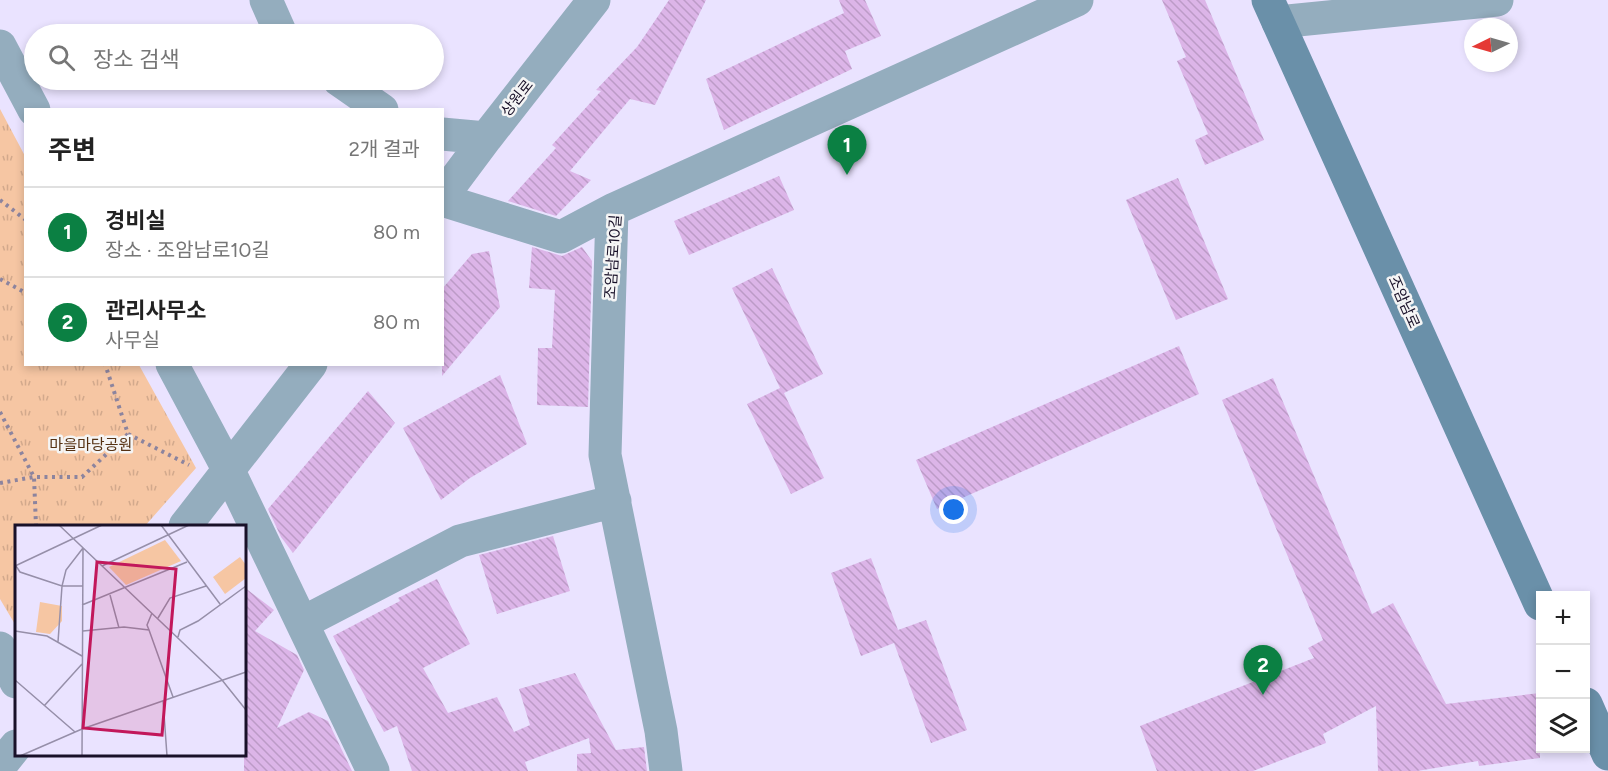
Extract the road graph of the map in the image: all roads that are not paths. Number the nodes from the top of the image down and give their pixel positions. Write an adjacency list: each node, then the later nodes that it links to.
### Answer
1 (266, 0): 6 (street)
2 (594, 0): 12 (street, 상원로)
3 (1077, 0): 15 (street, 조암남로10길)
4 (1497, 0): 5 (street)
5 (1273, 11): 21 (main road, 조암남로)
6 (277, 24)
7 (0, 46): 9 (street)
8 (353, 90): 10 (street)
9 (33, 108)
10 (379, 108)
11 (444, 134): 12 (street)
12 (486, 138): 13 (street, 상원로)
13 (444, 195)
14 (444, 199): 15 (street)
15 (612, 210): 19 (street, 조암남로10길)
16 (173, 366): 18 (street)
17 (309, 366): 18 (street)
18 (228, 470): 20 (street); 22 (street)
19 (615, 501): 22 (street); 30 (street, 조암남로10길)
20 (185, 525)
21 (1536, 595)
22 (302, 623): 29 (street)
23 (0, 648): 24 (street)
24 (15, 680)
25 (1590, 713): 27 (main road)
26 (15, 747): 28 (street)
27 (1608, 754)
28 (0, 766)
29 (373, 771)
30 (666, 771)

